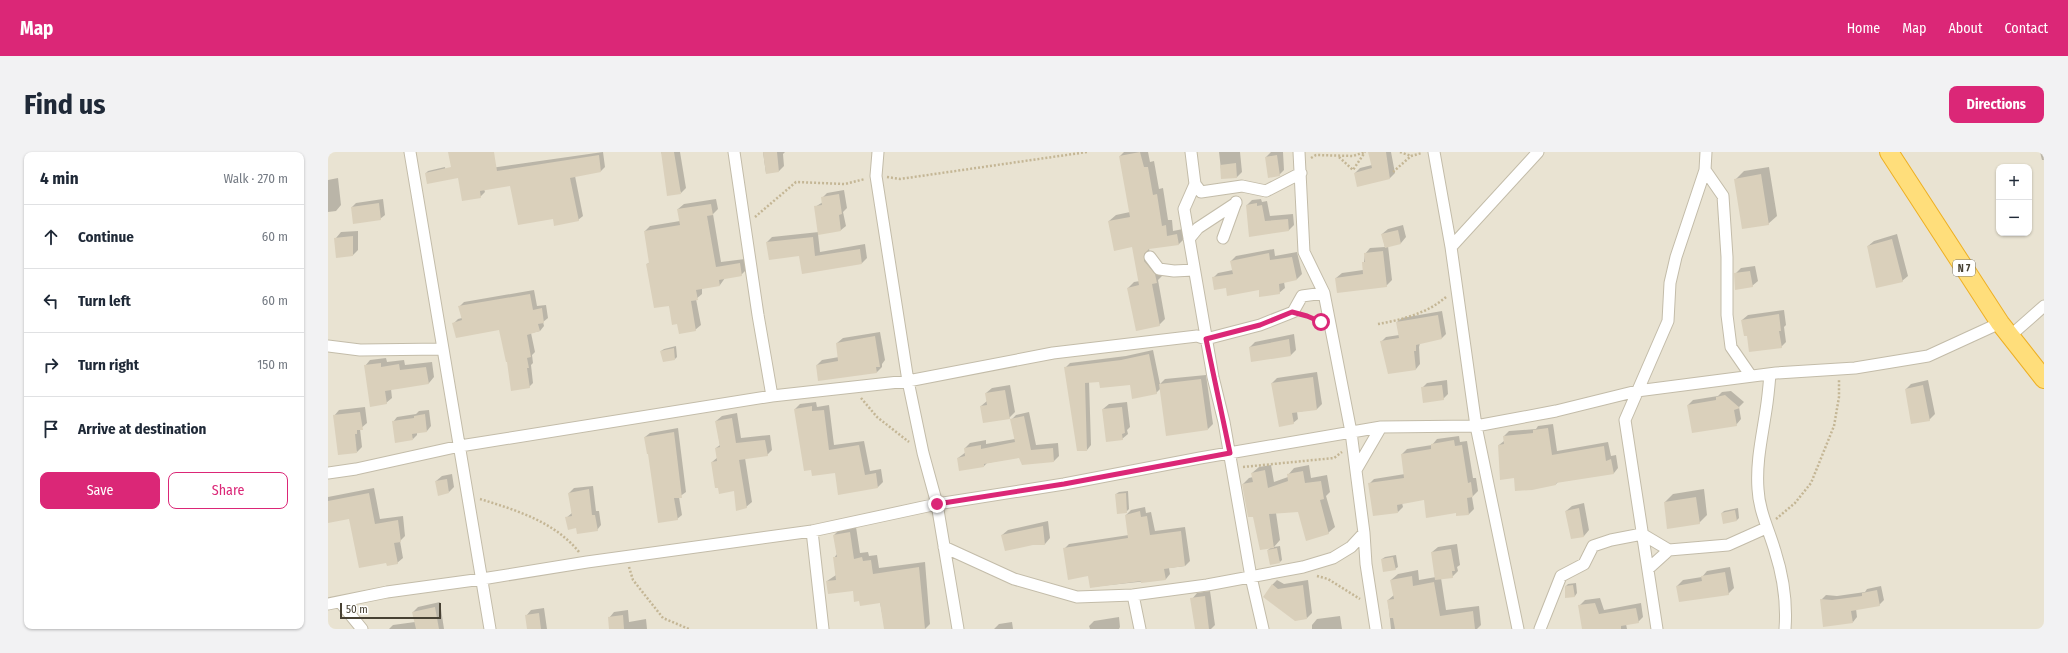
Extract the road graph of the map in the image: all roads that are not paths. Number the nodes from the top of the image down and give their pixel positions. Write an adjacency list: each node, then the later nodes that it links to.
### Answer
1 (410, 152): 25 (street)
2 (734, 152): 31 (street)
3 (878, 152): 29 (street)
4 (1191, 152): 12 (street)
5 (1299, 152): 10 (street)
6 (1434, 152): 17 (street)
7 (1538, 152): 17 (street)
8 (1706, 152): 11 (street)
9 (1889, 152): 22 (highway, N 7)
10 (1301, 170): 13 (street); 20 (street)
11 (1705, 170): 27 (street); 30 (street)
12 (1195, 184): 13 (street); 16 (street)
13 (1242, 186): 14 (street)
14 (1236, 203): 15 (street); 16 (street)
15 (1223, 238)
16 (1189, 239): 19 (street)
17 (1451, 247): 32 (street)
18 (1150, 258): 19 (street)
19 (1194, 270): 23 (street)
20 (1324, 293): 23 (street); 34 (street)
21 (2044, 306): 22 (street)
22 (2005, 329): 26 (street); 28 (highway, N 7)
23 (1206, 339): 29 (street); 36 (street)
24 (328, 346): 25 (street)
25 (443, 349): 35 (street)
26 (1770, 374): 27 (street); 40 (street)
27 (1752, 376): 30 (street)
28 (2044, 379)
29 (908, 381): 31 (street); 39 (street)
30 (1637, 390): 32 (street); 43 (street)
31 (772, 396): 35 (street)
32 (1476, 426): 33 (street); 59 (street)
33 (1381, 427): 34 (street); 37 (street)
34 (1351, 432): 36 (street); 37 (street)
35 (460, 446): 38 (street); 48 (street)
36 (1230, 453): 39 (street); 47 (street)
37 (1356, 470): 42 (street)
38 (328, 473)
39 (937, 504): 41 (street); 44 (street)
40 (1766, 528): 45 (street); 62 (street)
41 (812, 531): 48 (street); 54 (street)
42 (1364, 533): 47 (street); 58 (street)
43 (1642, 534): 45 (street); 46 (street); 60 (street)
44 (944, 547): 49 (street); 55 (street)
45 (1670, 550): 46 (street)
46 (1648, 569): 61 (street)
47 (1251, 577): 49 (street); 57 (street)
48 (482, 579): 50 (street); 53 (street)
49 (1133, 595): 56 (street)
50 (340, 602): 51 (street); 52 (street)
51 (328, 604)
52 (362, 629)
53 (490, 629)
54 (823, 629)
55 (958, 629)
56 (1140, 629)
57 (1263, 629)
58 (1376, 629)
59 (1518, 629)
60 (1540, 629)
61 (1657, 629)
62 (1785, 629)

